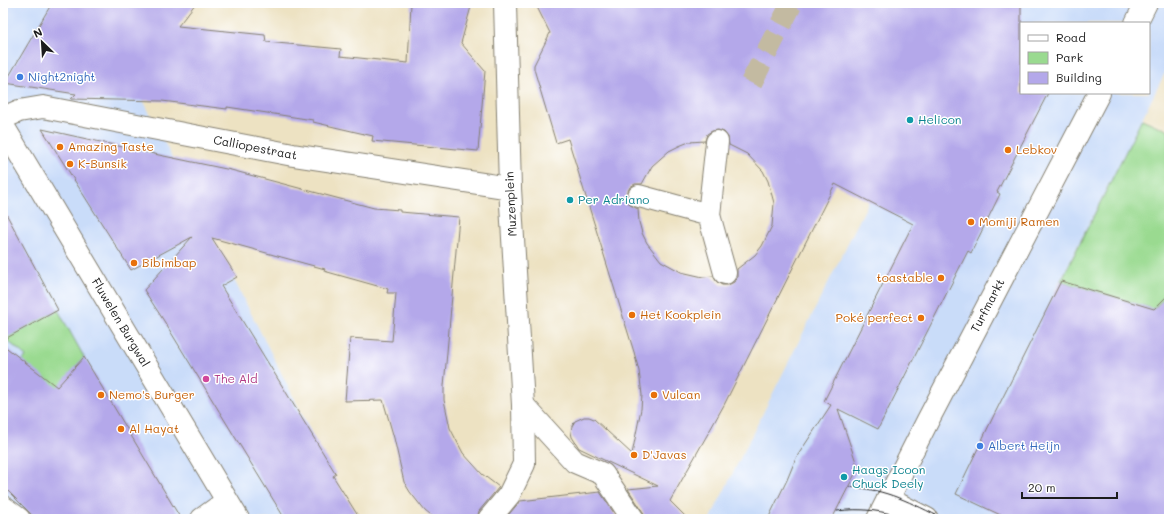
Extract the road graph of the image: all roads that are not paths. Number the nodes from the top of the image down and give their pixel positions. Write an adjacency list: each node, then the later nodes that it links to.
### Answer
1 (505, 3): 8 (street, Muzenplein)
2 (1146, 3): 3 (street)
3 (1136, 22)
4 (1098, 94): 13 (street, Turfmarkt)
5 (3, 118): 8 (street, Calliopestraat)
6 (3, 126): 15 (street, Fluwelen Burgwal)
7 (717, 142): 10 (street)
8 (510, 188): 12 (street, Muzenplein)
9 (639, 196): 10 (street)
10 (709, 215): 11 (street)
11 (725, 274)
12 (523, 405): 18 (street, Muzenplein); 19 (street)
13 (888, 499): 20 (street, Turfmarkt); 21 (street)
14 (3, 507): 16 (street)
15 (233, 510): 17 (street)
16 (18, 519)
17 (202, 519)
18 (489, 519)
19 (633, 519)
20 (878, 519)
21 (928, 519)

